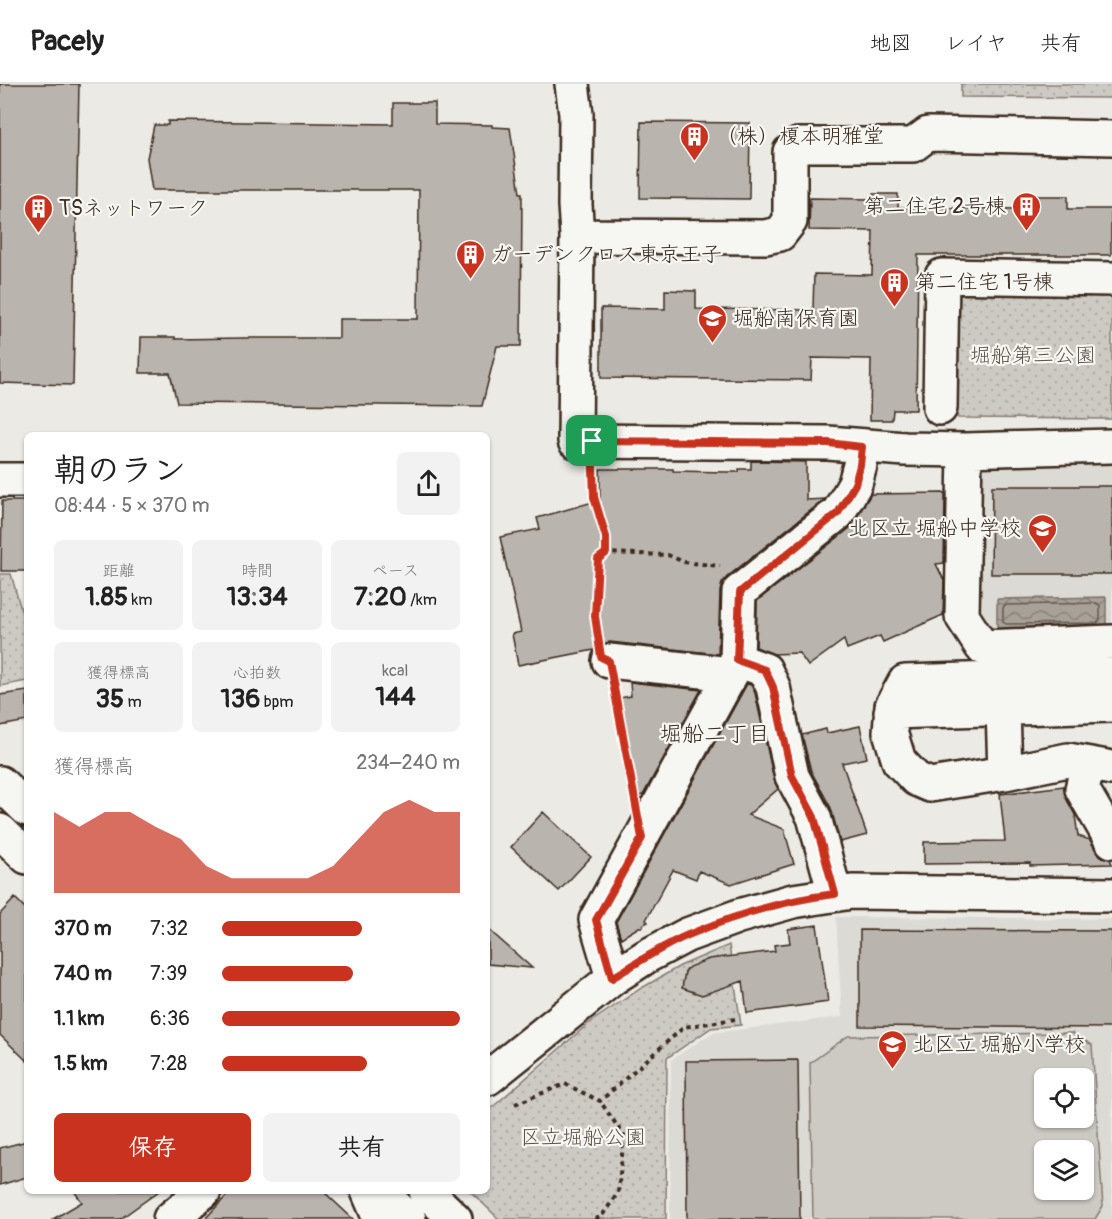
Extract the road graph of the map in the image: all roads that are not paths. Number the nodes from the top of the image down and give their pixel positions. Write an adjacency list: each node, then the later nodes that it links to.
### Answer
1 (572, 84): 3 (street)
2 (1112, 138): 3 (street)
3 (577, 236): 7 (street)
4 (1112, 279): 5 (street)
5 (940, 408)
6 (1112, 446): 8 (street)
7 (862, 447): 8 (street); 13 (street)
8 (965, 450): 11 (street)
9 (0, 480): 10 (street)
10 (24, 480)
11 (1112, 642)
12 (609, 661): 13 (street)
13 (734, 667): 25 (street); 27 (street)
14 (1112, 675): 17 (street)
15 (1112, 705): 16 (street)
16 (1003, 709): 17 (street); 19 (street)
17 (891, 712): 19 (street)
18 (1100, 766): 19 (street); 23 (street)
19 (1005, 772)
20 (0, 783): 21 (street)
21 (24, 806)
22 (0, 831): 24 (street)
23 (1112, 841)
24 (24, 854)
25 (835, 894): 26 (street); 27 (street)
26 (1112, 895)
27 (612, 978): 28 (street)
28 (490, 1076)
29 (200, 1194): 33 (street)
30 (369, 1194): 34 (street)
31 (382, 1194): 35 (street)
32 (429, 1194): 36 (street)
33 (170, 1219)
34 (380, 1219)
35 (409, 1219)
36 (455, 1219)

